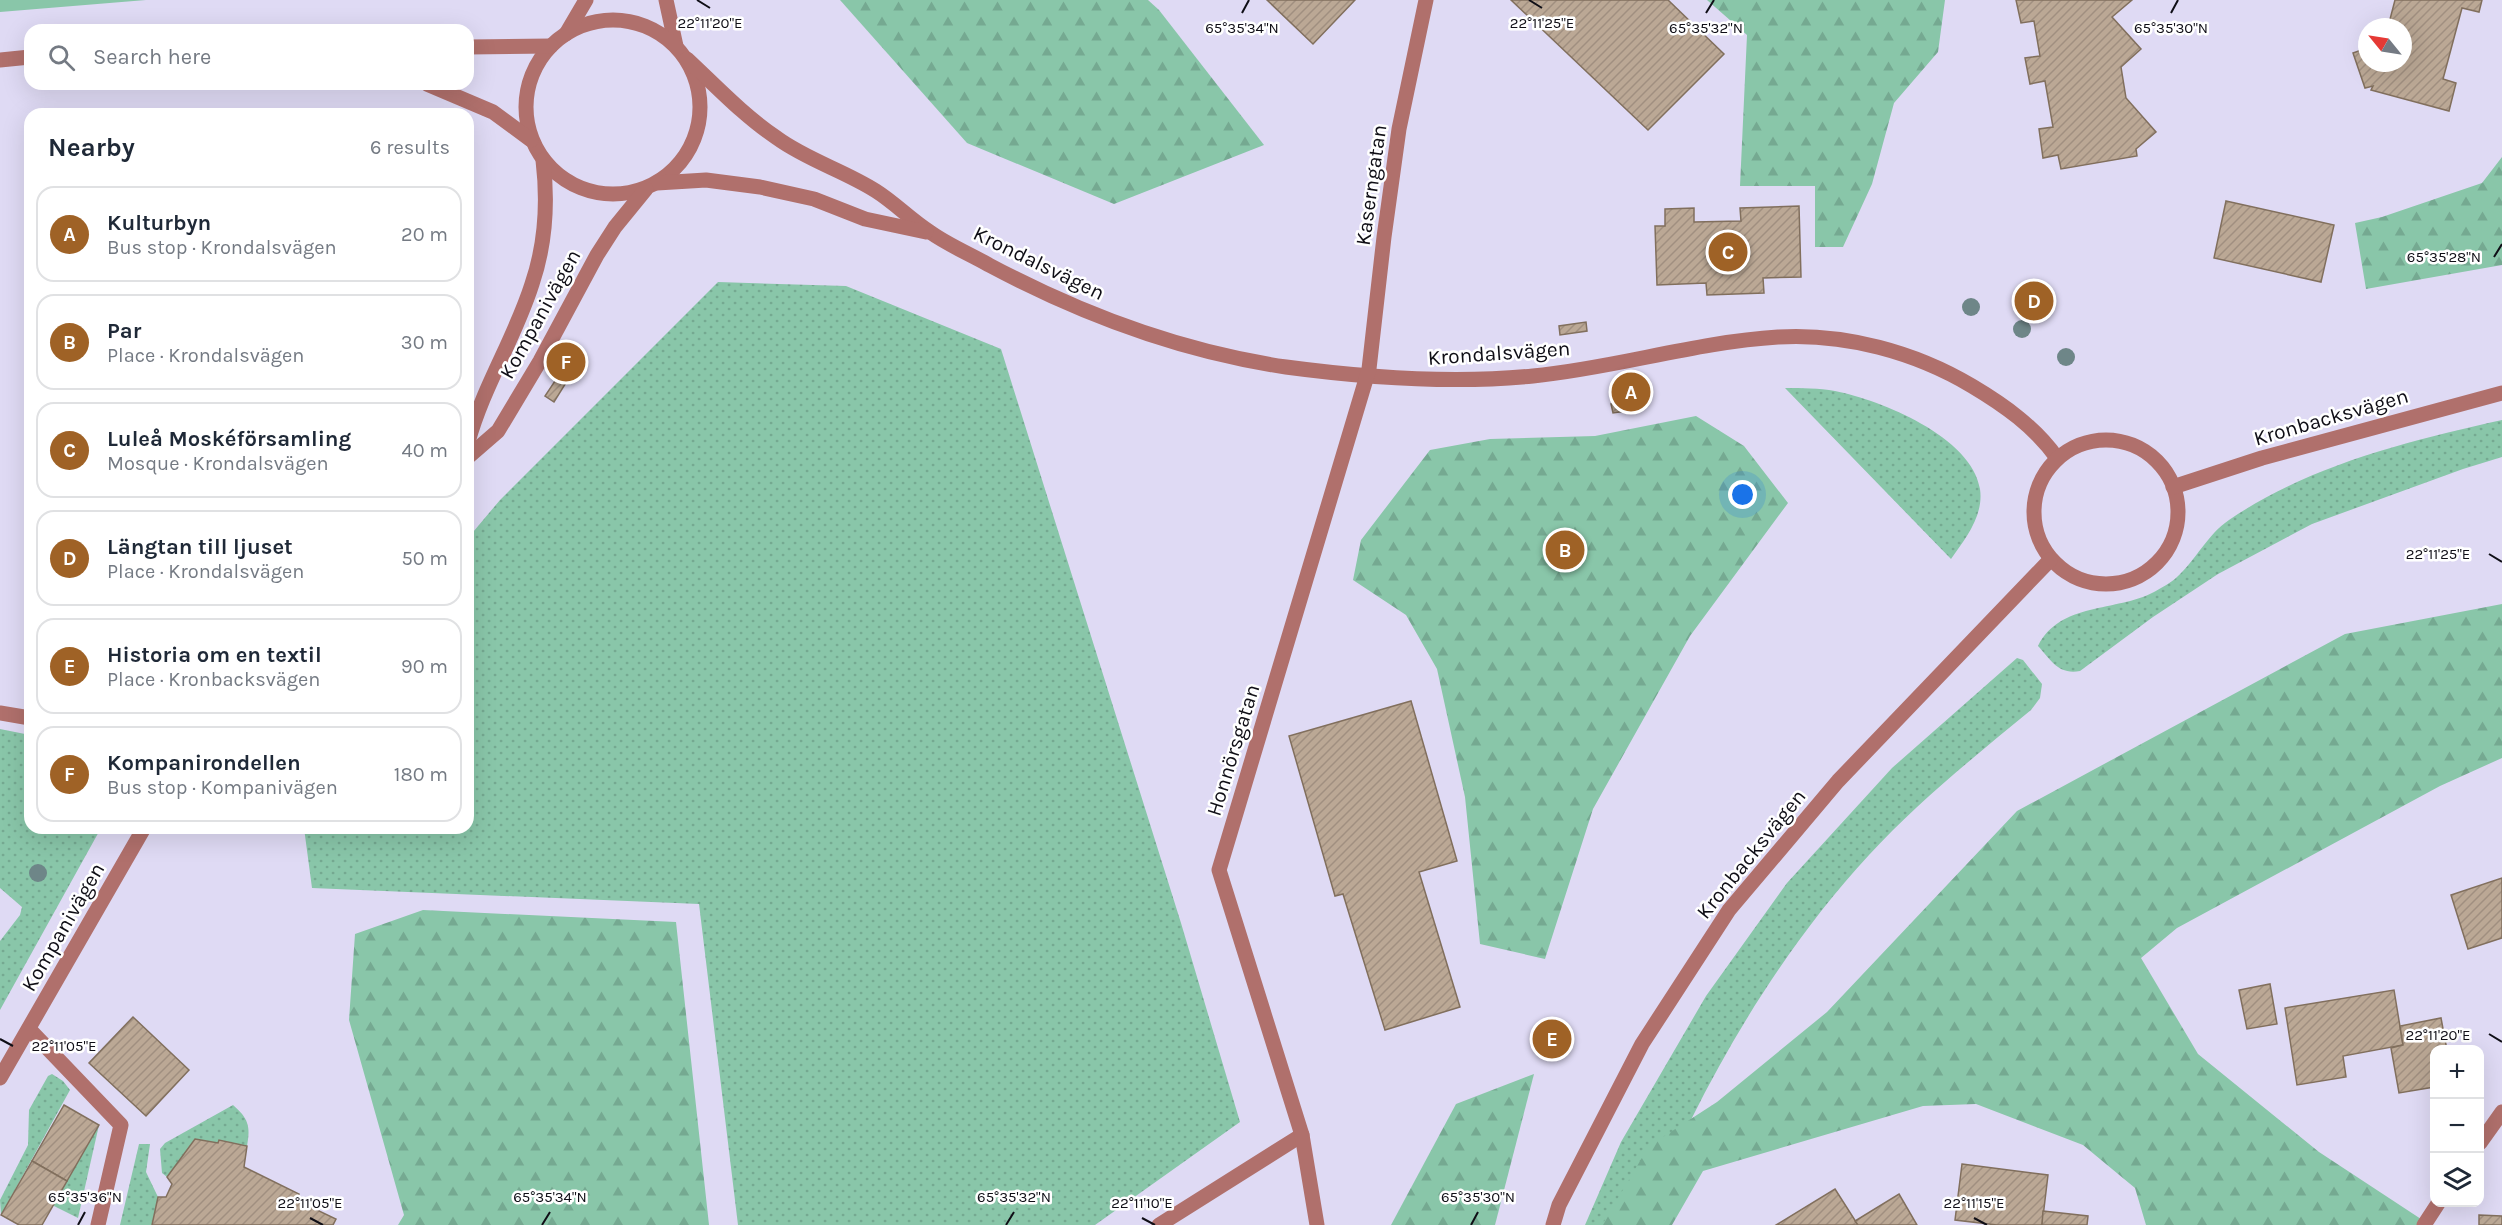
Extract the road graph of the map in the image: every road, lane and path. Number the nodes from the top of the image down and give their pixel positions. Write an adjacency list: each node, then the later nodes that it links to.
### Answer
1 (586, 0): 4 (street)
2 (666, 0): 6 (street)
3 (1426, 0): 16 (street, Kaserngatan)
4 (566, 34): 5 (street); 6 (street)
5 (551, 46): 7 (street); 12 (street)
6 (676, 46): 9 (street)
7 (474, 47)
8 (24, 58): 10 (street)
9 (687, 59): 14 (street); 15 (street, Krondalsvägen)
10 (0, 60)
11 (441, 90): 12 (street)
12 (531, 140): 13 (street)
13 (543, 160): 14 (street); 18 (street, Kompanivägen)
14 (651, 186): 15 (street, Krondalsvägen); 19 (street, Kompanivägen)
15 (932, 234): 16 (street, Krondalsvägen)
16 (1367, 376): 20 (street, Krondalsvägen); 29 (street, Honnörsgatan)
17 (2502, 393): 21 (street, Kronbacksvägen)
18 (474, 421)
19 (474, 452)
20 (2057, 458): 21 (street); 22 (street)
21 (2174, 487): 22 (street)
22 (2050, 560): 35 (street, Kronbacksvägen)
23 (0, 714): 24 (street)
24 (24, 717)
25 (141, 834): 26 (street, Kompanivägen)
26 (29, 1029): 27 (street, Kompanivägen); 32 (street)
27 (0, 1078)
28 (2502, 1112): 30 (street)
29 (1302, 1136): 33 (street); 34 (street, Honnörsgatan)
30 (2484, 1137)
31 (2436, 1207): 36 (street)
32 (98, 1225)
33 (1159, 1225)
34 (1317, 1225)
35 (1552, 1225)
36 (2424, 1225)

